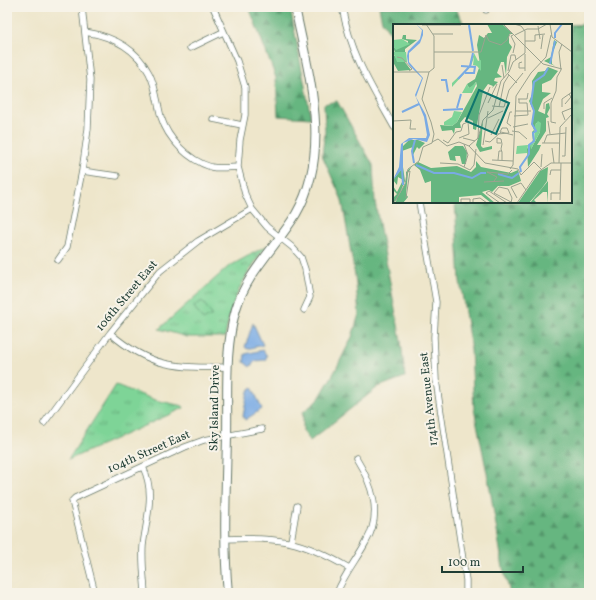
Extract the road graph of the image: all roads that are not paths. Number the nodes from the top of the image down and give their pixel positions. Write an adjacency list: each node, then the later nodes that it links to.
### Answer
1 (82, 7): 5 (street)
2 (213, 7): 6 (street)
3 (295, 7): 16 (street, Sky Island Drive)
4 (342, 7): 10 (street)
5 (85, 32): 11 (street); 12 (street)
6 (223, 32): 7 (street); 9 (street)
7 (190, 48)
8 (213, 119): 9 (street)
9 (242, 125): 11 (street)
10 (393, 125)
11 (238, 167): 15 (street)
12 (82, 171): 13 (street); 17 (street)
13 (117, 176)
14 (419, 203): 34 (street, 174th Avenue East)
15 (252, 209): 16 (street); 19 (street, 106th Street East)
16 (281, 238): 18 (street); 20 (street, Sky Island Drive)
17 (58, 260)
18 (304, 310)
19 (110, 333): 20 (street); 21 (street, 106th Street East)
20 (228, 367): 23 (street, Sky Island Drive)
21 (44, 423)
22 (262, 429): 23 (street, 104th Street East)
23 (227, 436): 25 (street, 104th Street East); 27 (street, Sky Island Drive)
24 (356, 458): 29 (street)
25 (143, 467): 30 (street, 104th Street East); 31 (street)
26 (297, 506): 28 (street)
27 (225, 539): 28 (street); 32 (street, Sky Island Drive)
28 (291, 541): 29 (street)
29 (349, 568): 33 (street)
30 (95, 593)
31 (145, 593)
32 (228, 593)
33 (337, 593)
34 (466, 593)

